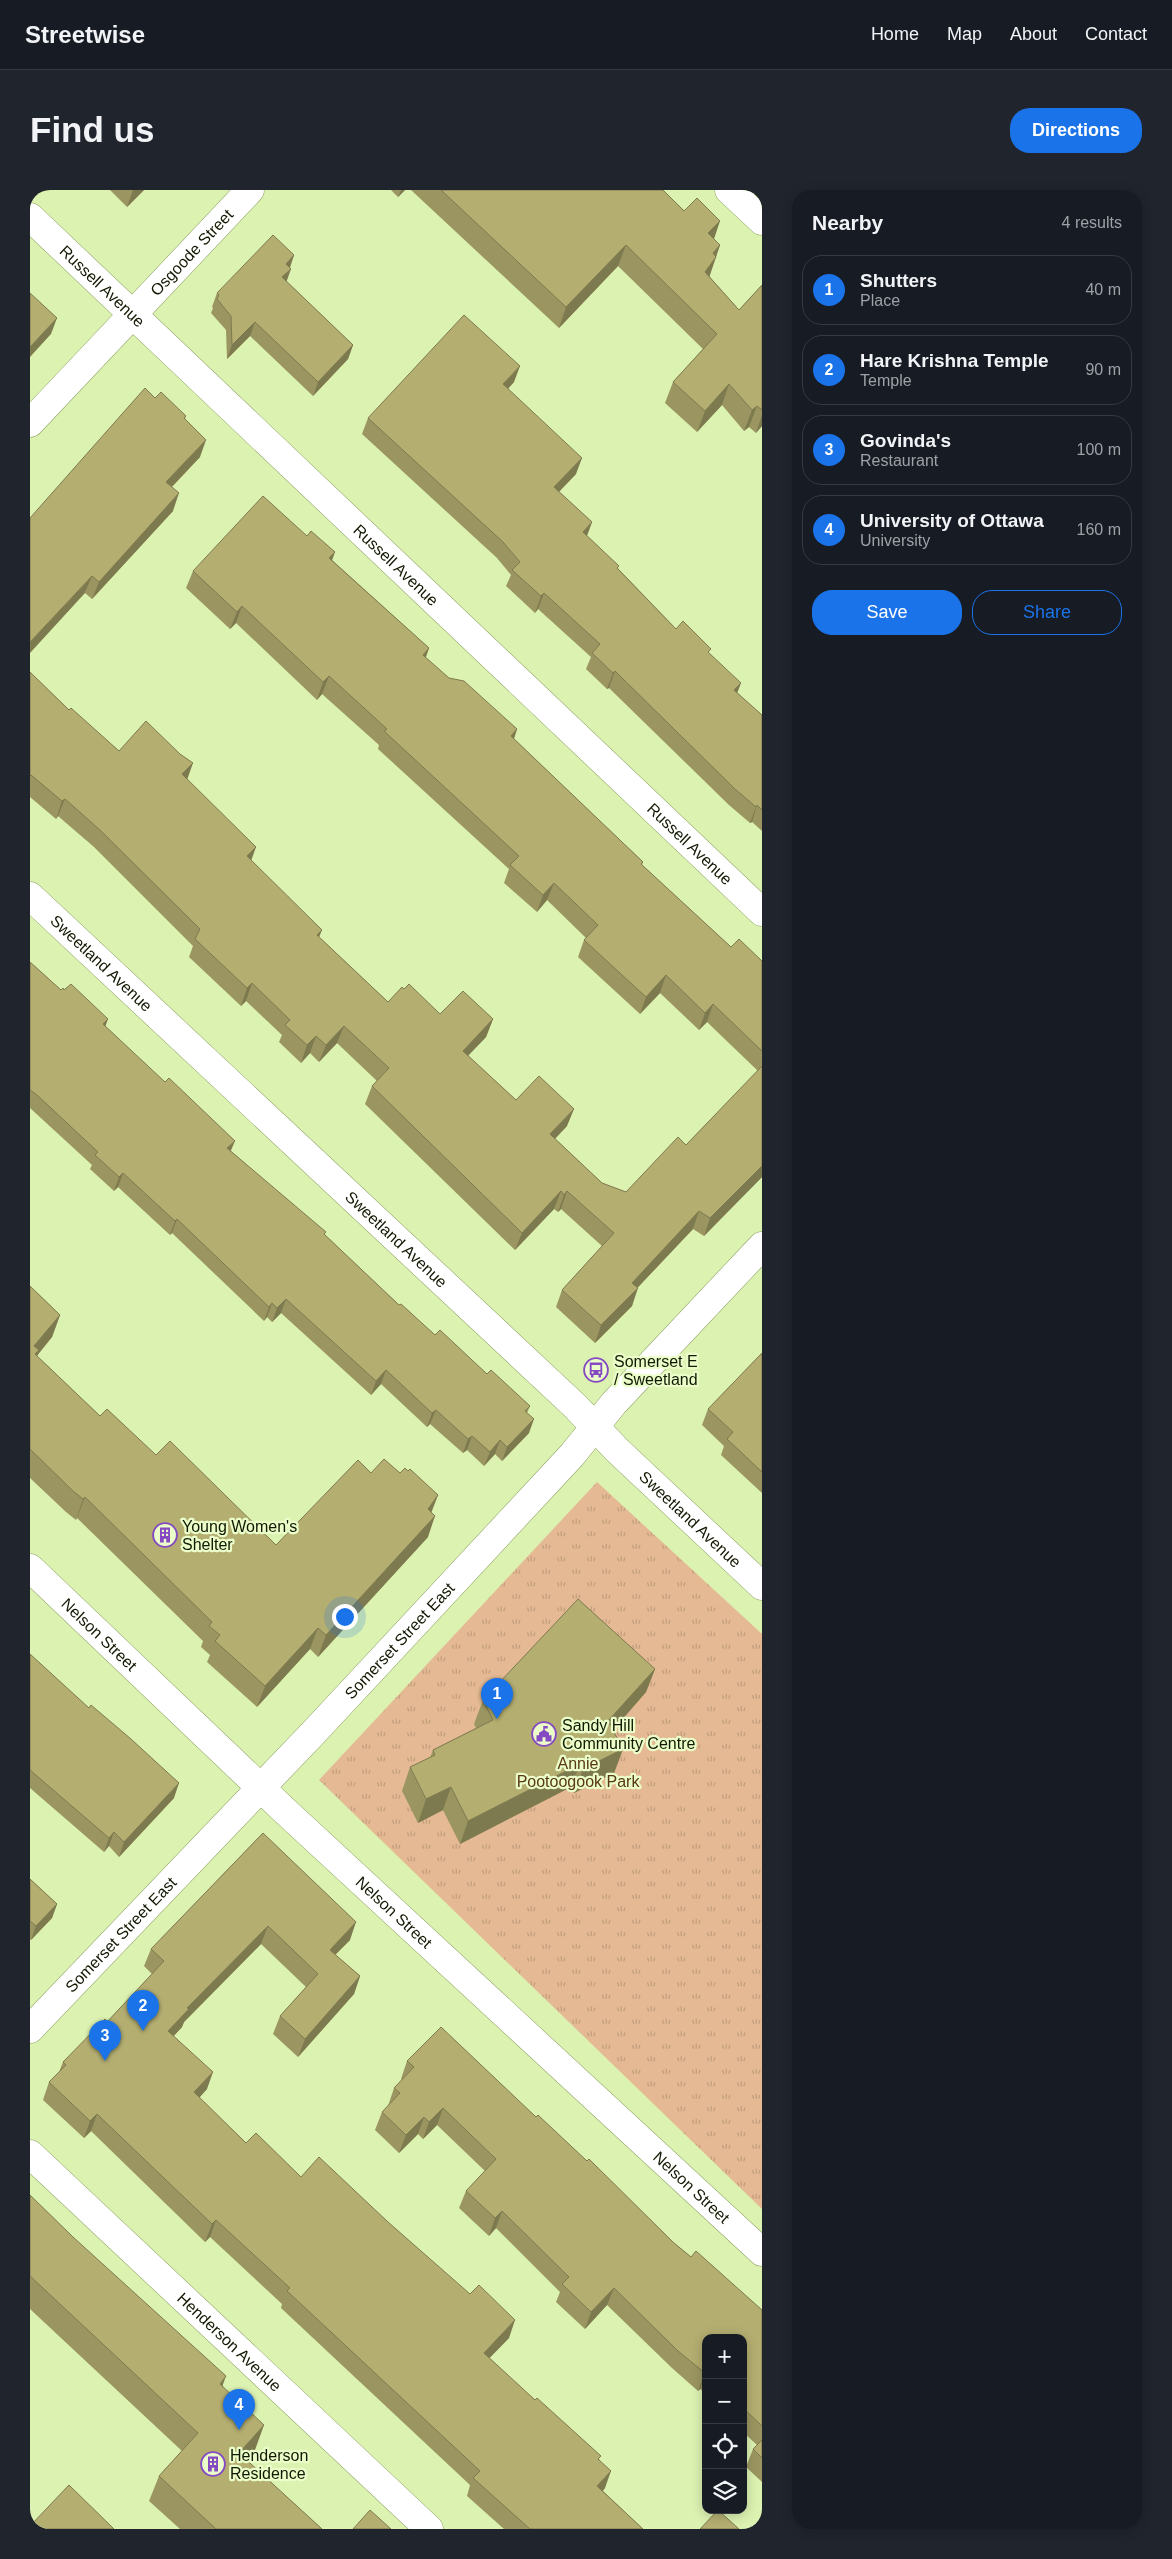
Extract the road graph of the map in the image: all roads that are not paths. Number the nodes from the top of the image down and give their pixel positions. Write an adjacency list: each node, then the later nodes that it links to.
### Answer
1 (250, 190): 5 (street, Osgoode Street)
2 (729, 190): 4 (street)
3 (30, 217): 5 (street, Russell Avenue)
4 (762, 221)
5 (132, 314): 6 (street, Osgoode Street); 8 (street, Russell Avenue)
6 (30, 423)
7 (30, 896): 10 (street, Sweetland Avenue)
8 (762, 912)
9 (762, 1246): 10 (street, Somerset Street East)
10 (594, 1425): 12 (street, Sweetland Avenue); 13 (street, Somerset Street East)
11 (30, 1568): 13 (street, Nelson Street)
12 (762, 1586)
13 (260, 1788): 14 (street, Somerset Street East); 16 (street, Nelson Street)
14 (30, 2029)
15 (30, 2154): 17 (street, Henderson Avenue)
16 (762, 2252)
17 (429, 2529)

